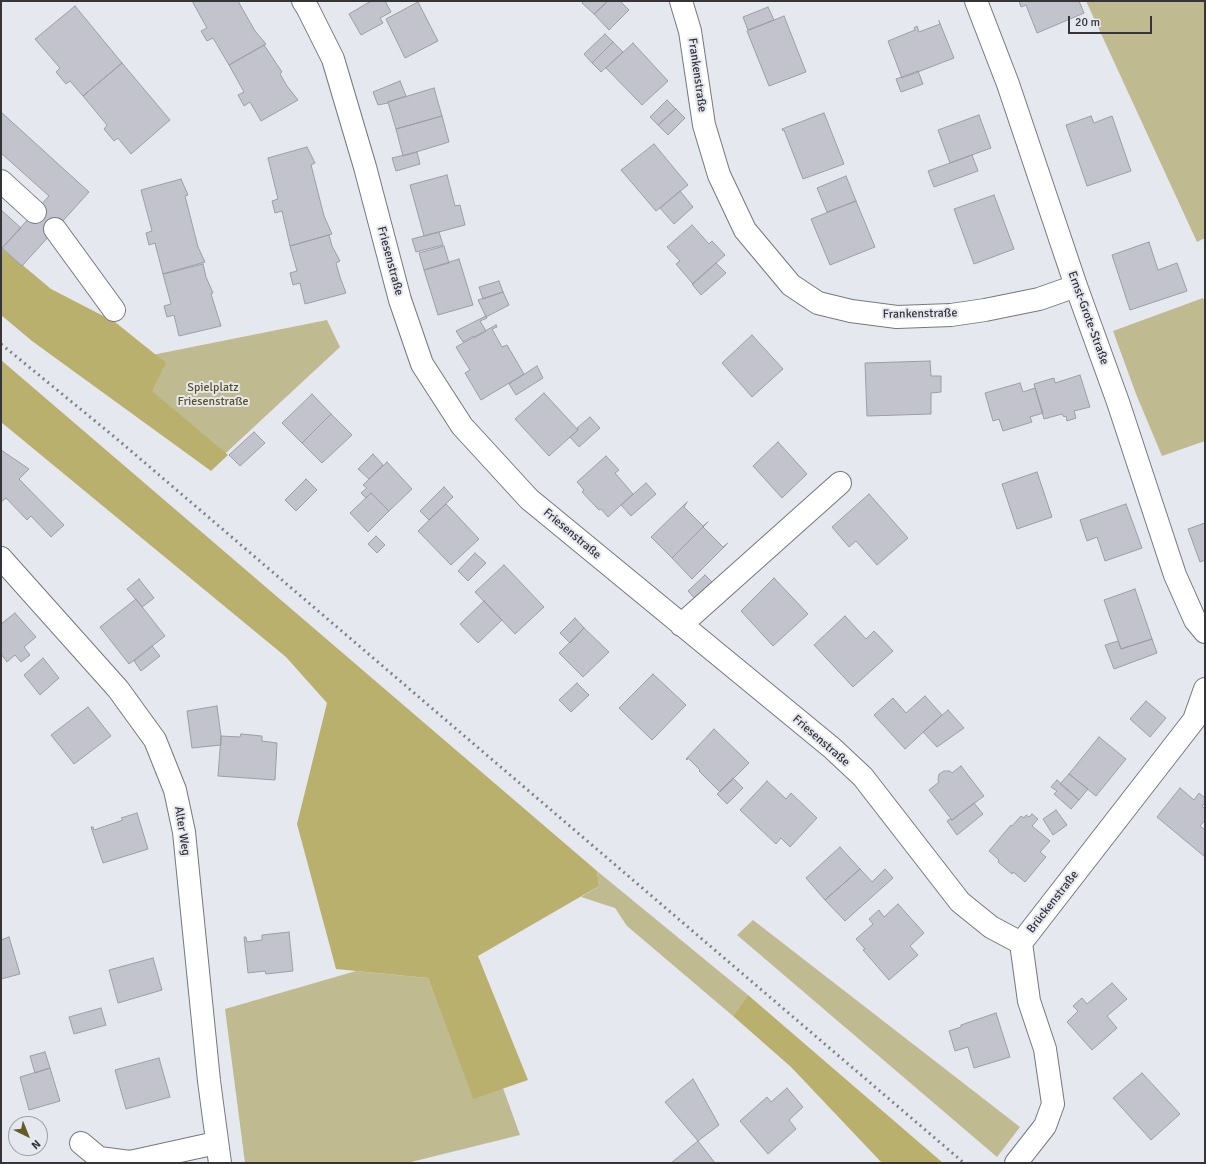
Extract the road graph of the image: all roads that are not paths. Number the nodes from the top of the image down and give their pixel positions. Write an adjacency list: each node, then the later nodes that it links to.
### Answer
1 (303, 1): 11 (street, Friesenstraße)
2 (681, 1): 7 (street, Frankenstraße)
3 (976, 1): 7 (street, Ernst-Grote-Straße)
4 (1, 181): 5 (street)
5 (35, 212)
6 (55, 229): 8 (street)
7 (1076, 286): 12 (street, Ernst-Grote-Straße)
8 (114, 310)
9 (840, 483): 11 (street)
10 (1, 558): 17 (street, Alter Weg)
11 (681, 625): 15 (street, Friesenstraße)
12 (1205, 632)
13 (1205, 689): 14 (street, Brückenstraße)
14 (1200, 725): 15 (street, Brückenstraße)
15 (1022, 943): 18 (street, Brückenstraße)
16 (81, 1143): 17 (street)
17 (218, 1153)
18 (1016, 1163)

